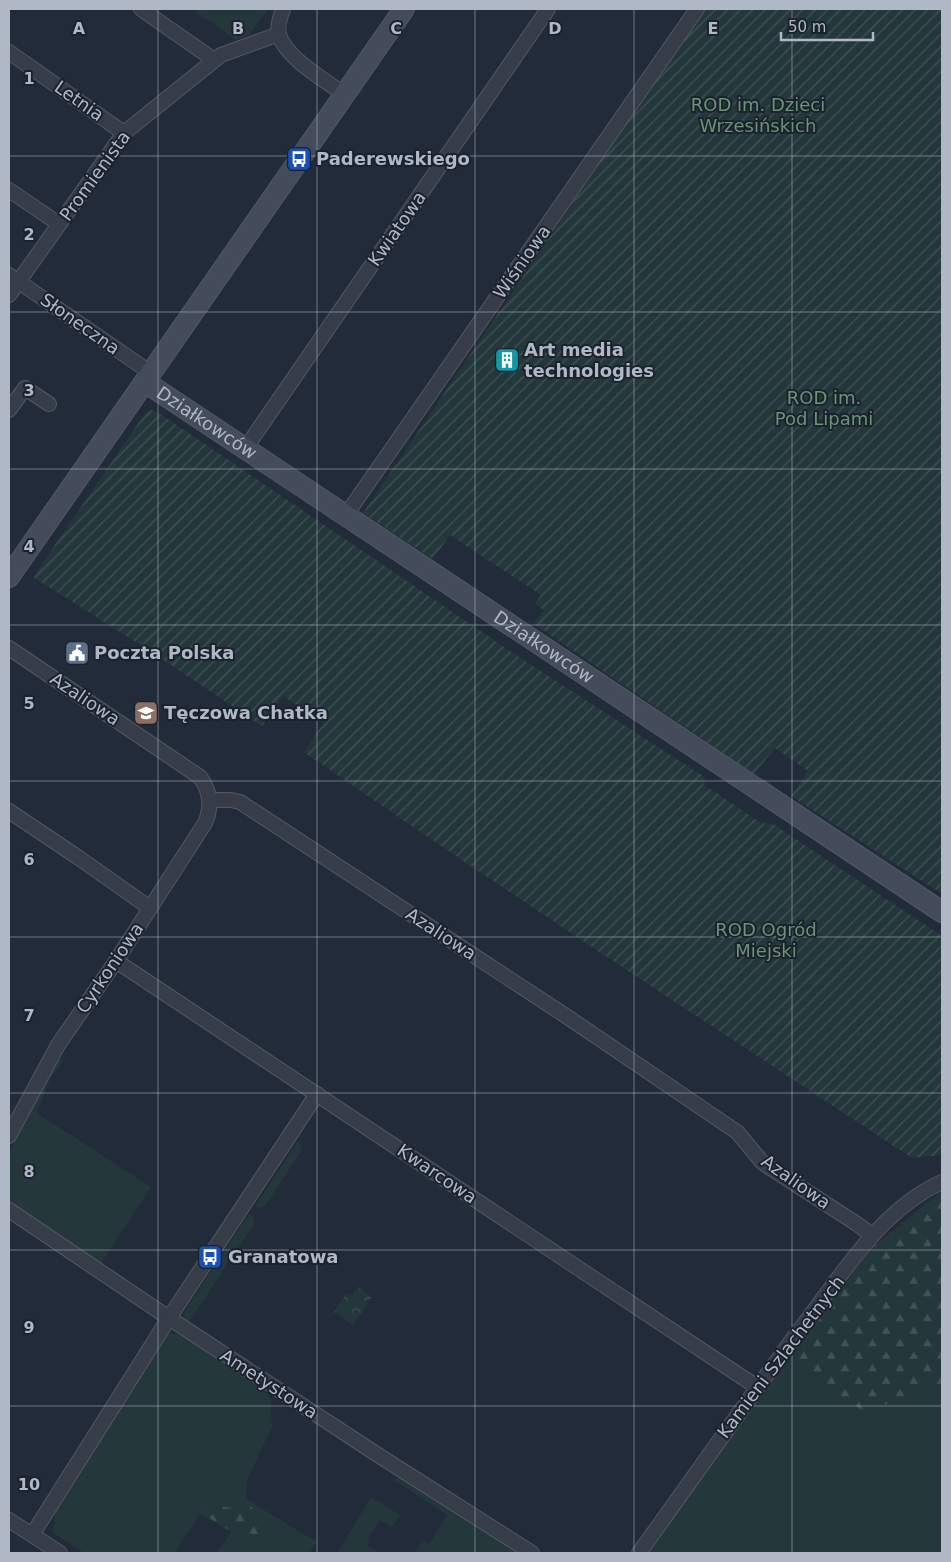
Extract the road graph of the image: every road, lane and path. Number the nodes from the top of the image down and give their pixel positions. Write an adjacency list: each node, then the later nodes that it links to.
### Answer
1 (140, 9): 8 (street)
2 (283, 9): 6 (street)
3 (404, 9): 9 (street)
4 (548, 9): 18 (street, Kwiatowa)
5 (697, 9): 19 (street, Wiśniowa)
6 (279, 34): 8 (street, Promienista); 9 (street)
7 (9, 52): 10 (street, Letnia)
8 (212, 62): 10 (street, Promienista)
9 (344, 94): 15 (street)
10 (124, 133): 12 (street, Promienista)
11 (9, 190): 12 (street)
12 (59, 224): 13 (street, Promienista)
13 (14, 278): 14 (street, Promienista); 15 (street, Słoneczna)
14 (9, 295)
15 (148, 378): 18 (street, Działkowców); 20 (street)
16 (49, 404): 17 (street)
17 (10, 407)
18 (245, 449): 19 (street, Działkowców)
19 (346, 515): 25 (street, Działkowców)
20 (9, 577)
21 (9, 648): 22 (street, Azaliowa)
22 (210, 800): 24 (street, Cyrkoniowa); 31 (street, Azaliowa)
23 (9, 811): 24 (street)
24 (150, 908): 26 (street, Cyrkoniowa)
25 (942, 912)
26 (116, 961): 27 (street, Kwarcowa); 28 (street, Cyrkoniowa)
27 (317, 1094): 32 (street); 33 (street, Kwarcowa)
28 (9, 1136)
29 (942, 1182): 31 (street, Kamieni Szlachetnych)
30 (9, 1210): 32 (street, Ametystowa)
31 (872, 1235): 33 (street, Kamieni Szlachetnych)
32 (168, 1318): 35 (street); 37 (street, Ametystowa)
33 (757, 1387): 38 (street, Kamieni Szlachetnych)
34 (9, 1520): 35 (street)
35 (32, 1535): 36 (street)
36 (60, 1553)
37 (532, 1553)
38 (639, 1553)

